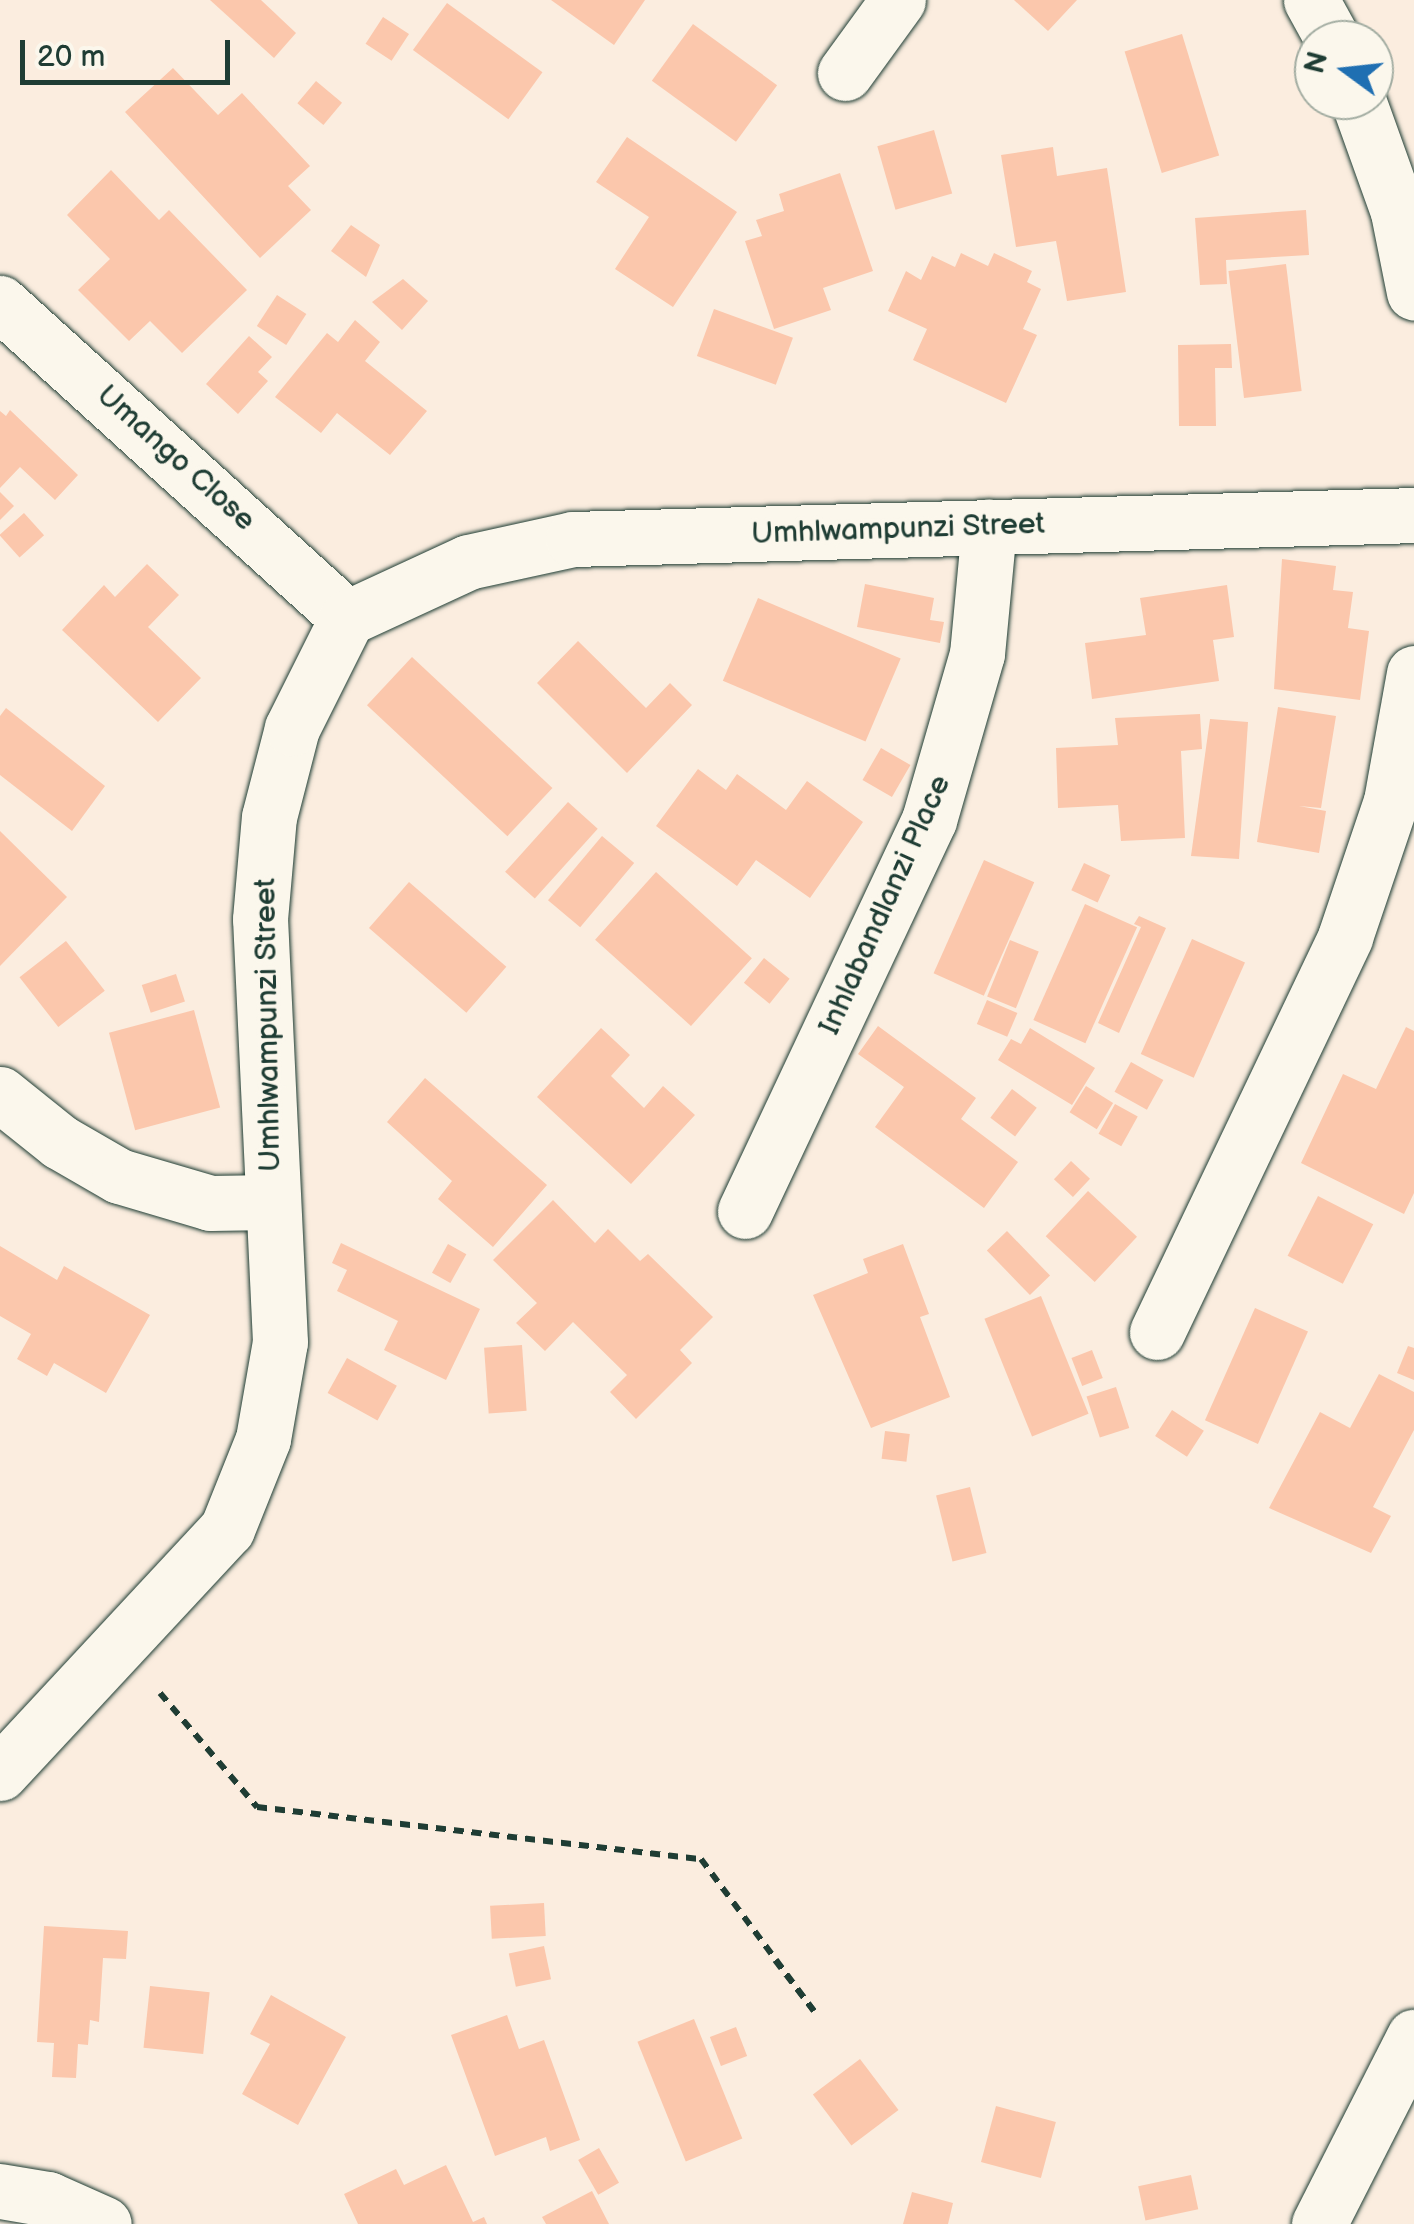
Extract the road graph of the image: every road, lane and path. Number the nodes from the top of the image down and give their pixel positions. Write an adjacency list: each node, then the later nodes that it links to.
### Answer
1 (898, 0): 2 (street)
2 (845, 73)
3 (1365, 120): 4 (street)
4 (1414, 292)
5 (0, 303): 8 (street, Umango Close)
6 (1414, 515): 7 (street, Umhlwampunzi Street)
7 (989, 527): 8 (street, Umhlwampunzi Street); 12 (street, Inhlabandlanzi Place)
8 (347, 618): 11 (street, Umhlwampunzi Street)
9 (1414, 672): 13 (street)
10 (0, 1094): 11 (street)
11 (272, 1202): 14 (street, Umhlwampunzi Street)
12 (745, 1211)
13 (1157, 1332)
14 (120, 1647): 15 (street, Umhlwampunzi Street); 16 (path)
15 (0, 1772)
16 (775, 1960)
17 (1414, 2037): 20 (street)
18 (0, 2191): 19 (street)
19 (104, 2224)
20 (1319, 2224)

